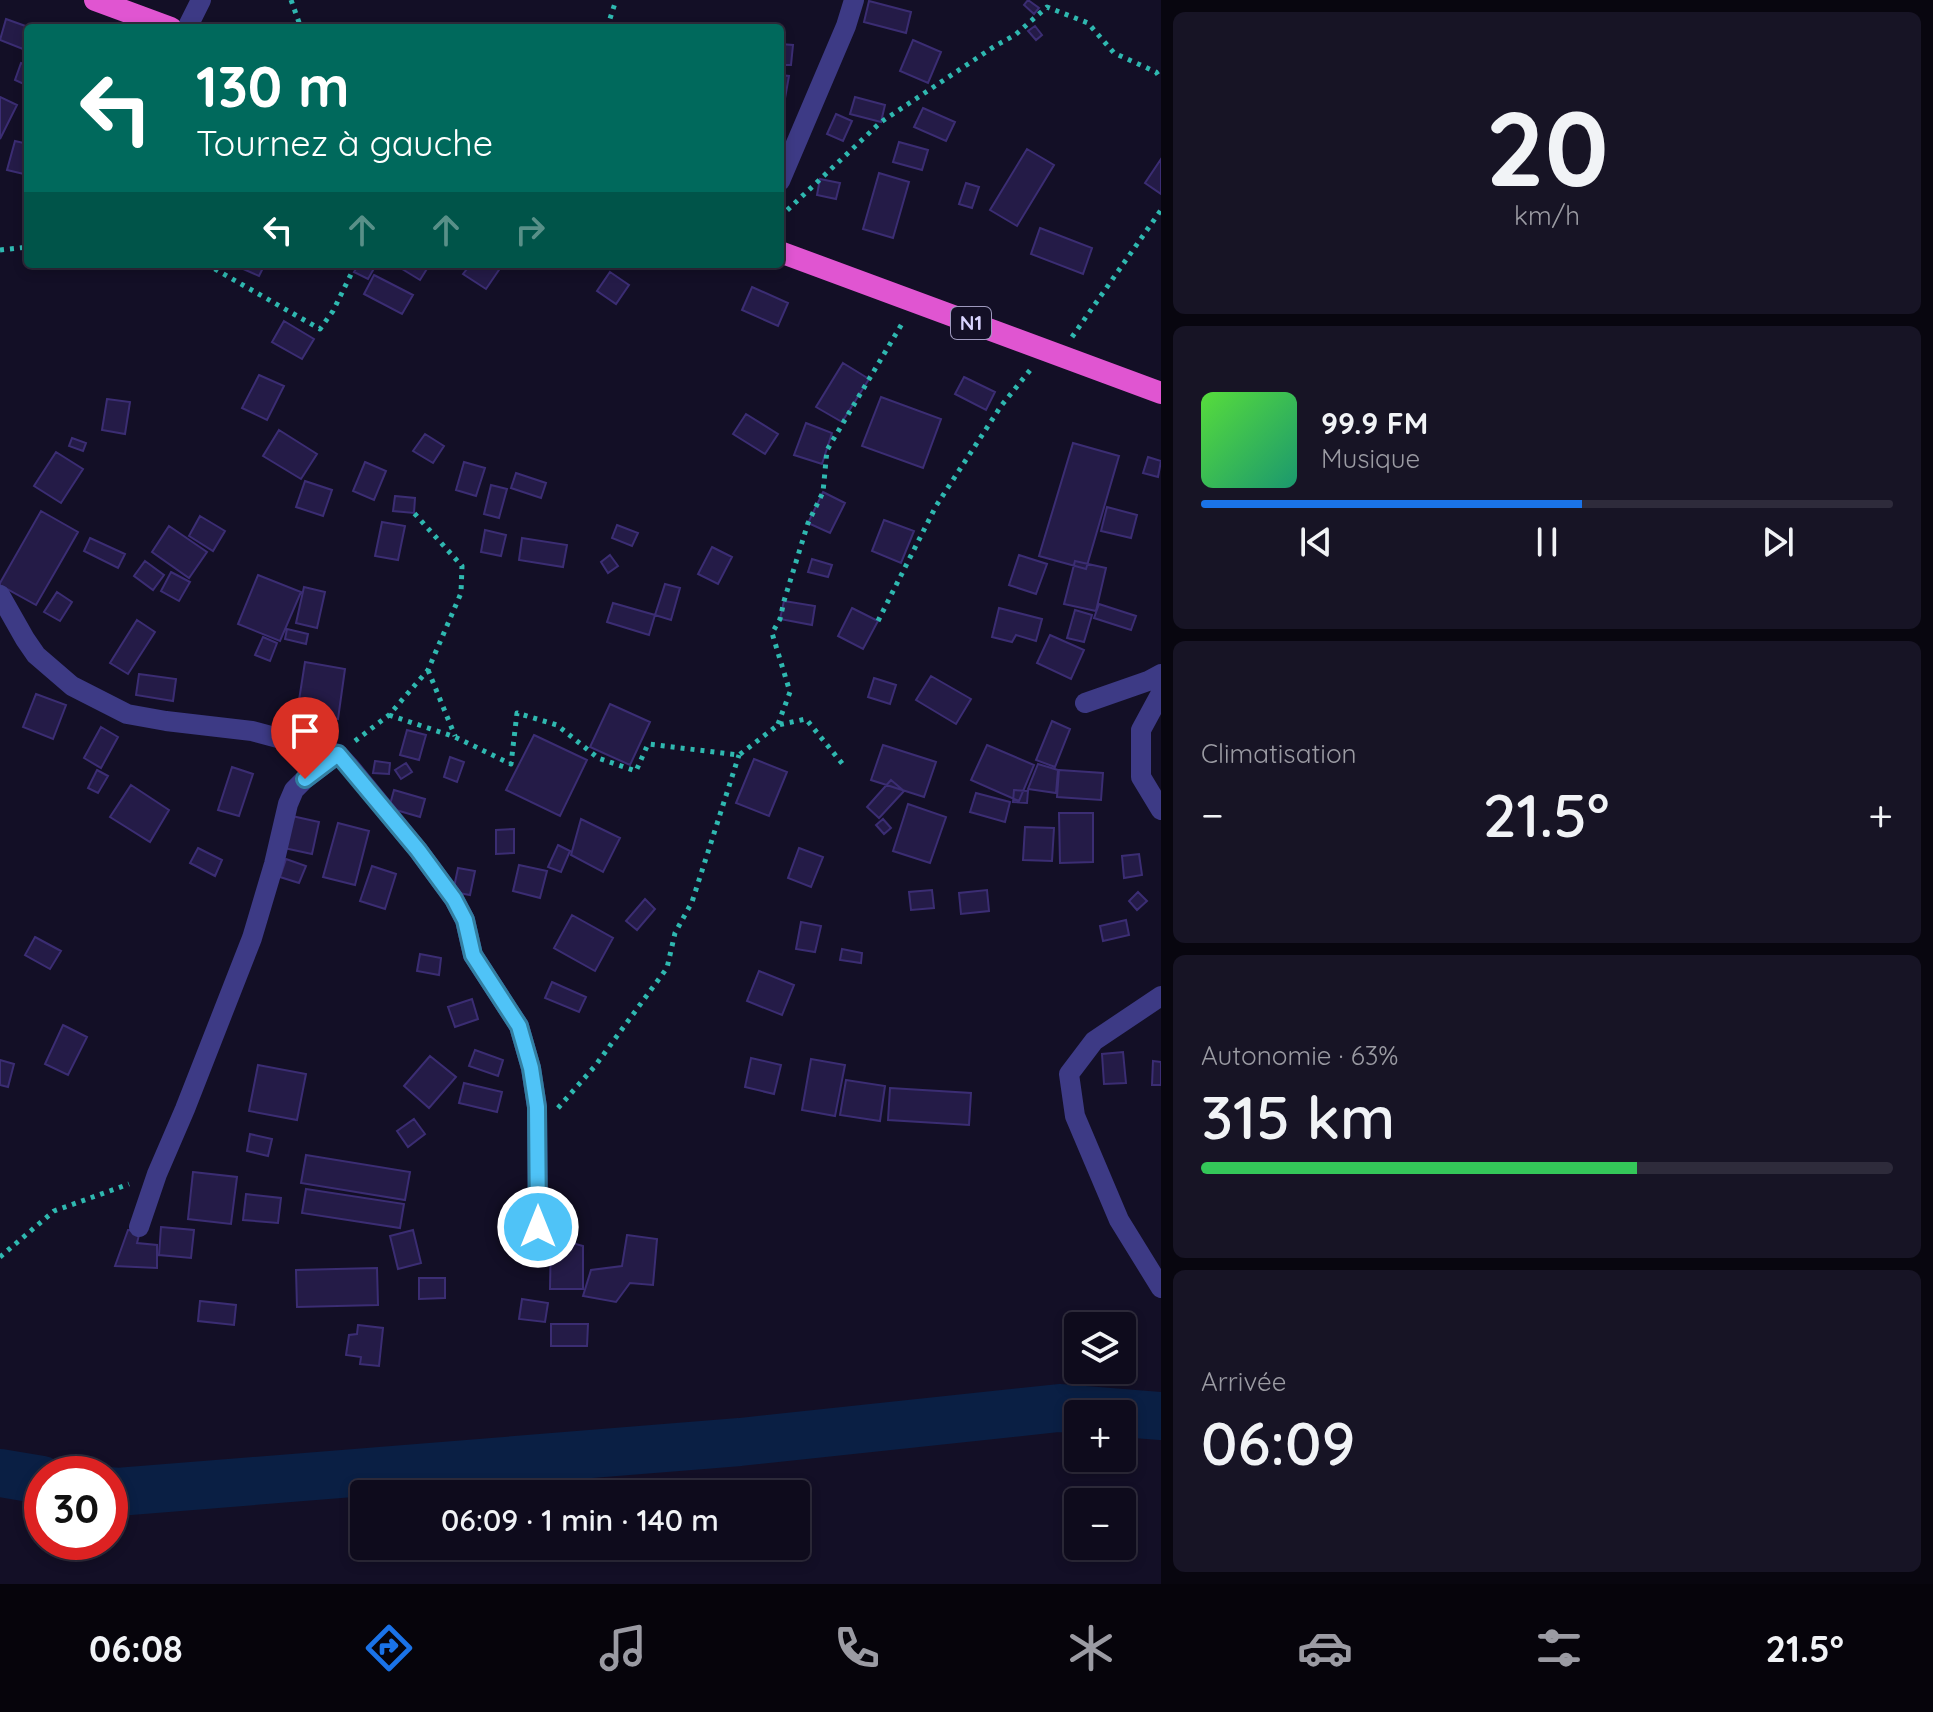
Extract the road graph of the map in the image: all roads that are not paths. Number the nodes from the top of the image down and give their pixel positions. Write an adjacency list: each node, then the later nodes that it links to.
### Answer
1 (95, 0): 4 (highway)
2 (201, 0): 5 (street)
3 (854, 0): 6 (street)
4 (160, 24)
5 (189, 24)
6 (784, 172)
7 (784, 254): 8 (highway, N1)
8 (1161, 393)
9 (0, 595): 13 (street)
10 (1161, 674): 12 (street)
11 (1161, 693): 14 (street)
12 (1085, 703)
13 (338, 754): 16 (street); 17 (street)
14 (1161, 810)
15 (1161, 996): 18 (street)
16 (139, 1227)
17 (538, 1227)
18 (1161, 1288)

